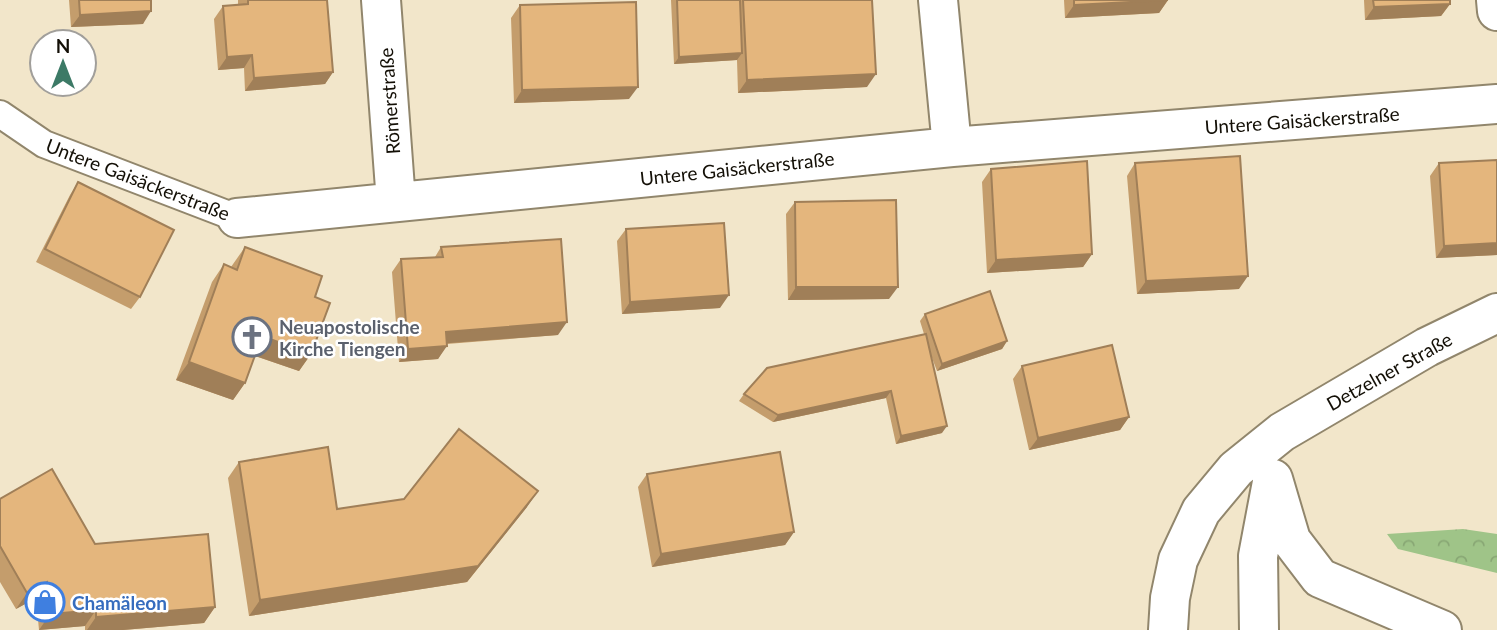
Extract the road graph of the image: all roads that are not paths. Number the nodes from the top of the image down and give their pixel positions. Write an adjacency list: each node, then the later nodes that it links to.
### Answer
1 (381, 0): 8 (street, Römerstraße)
2 (938, 0): 7 (street)
3 (1496, 0): 4 (street)
4 (1497, 11)
5 (1497, 104): 7 (street, Untere Gaisäckerstraße)
6 (0, 114): 9 (lane, Untere Gaisäckerstraße)
7 (953, 147): 8 (street, Untere Gaisäckerstraße)
8 (396, 202): 9 (street, Untere Gaisäckerstraße)
9 (237, 218)
10 (1497, 313): 11 (street, Detzelner Straße)
11 (1282, 432): 12 (street); 13 (street, Detzelner Straße)
12 (1273, 478): 14 (street); 15 (street)
13 (1168, 630)
14 (1259, 630)
15 (1442, 630)

